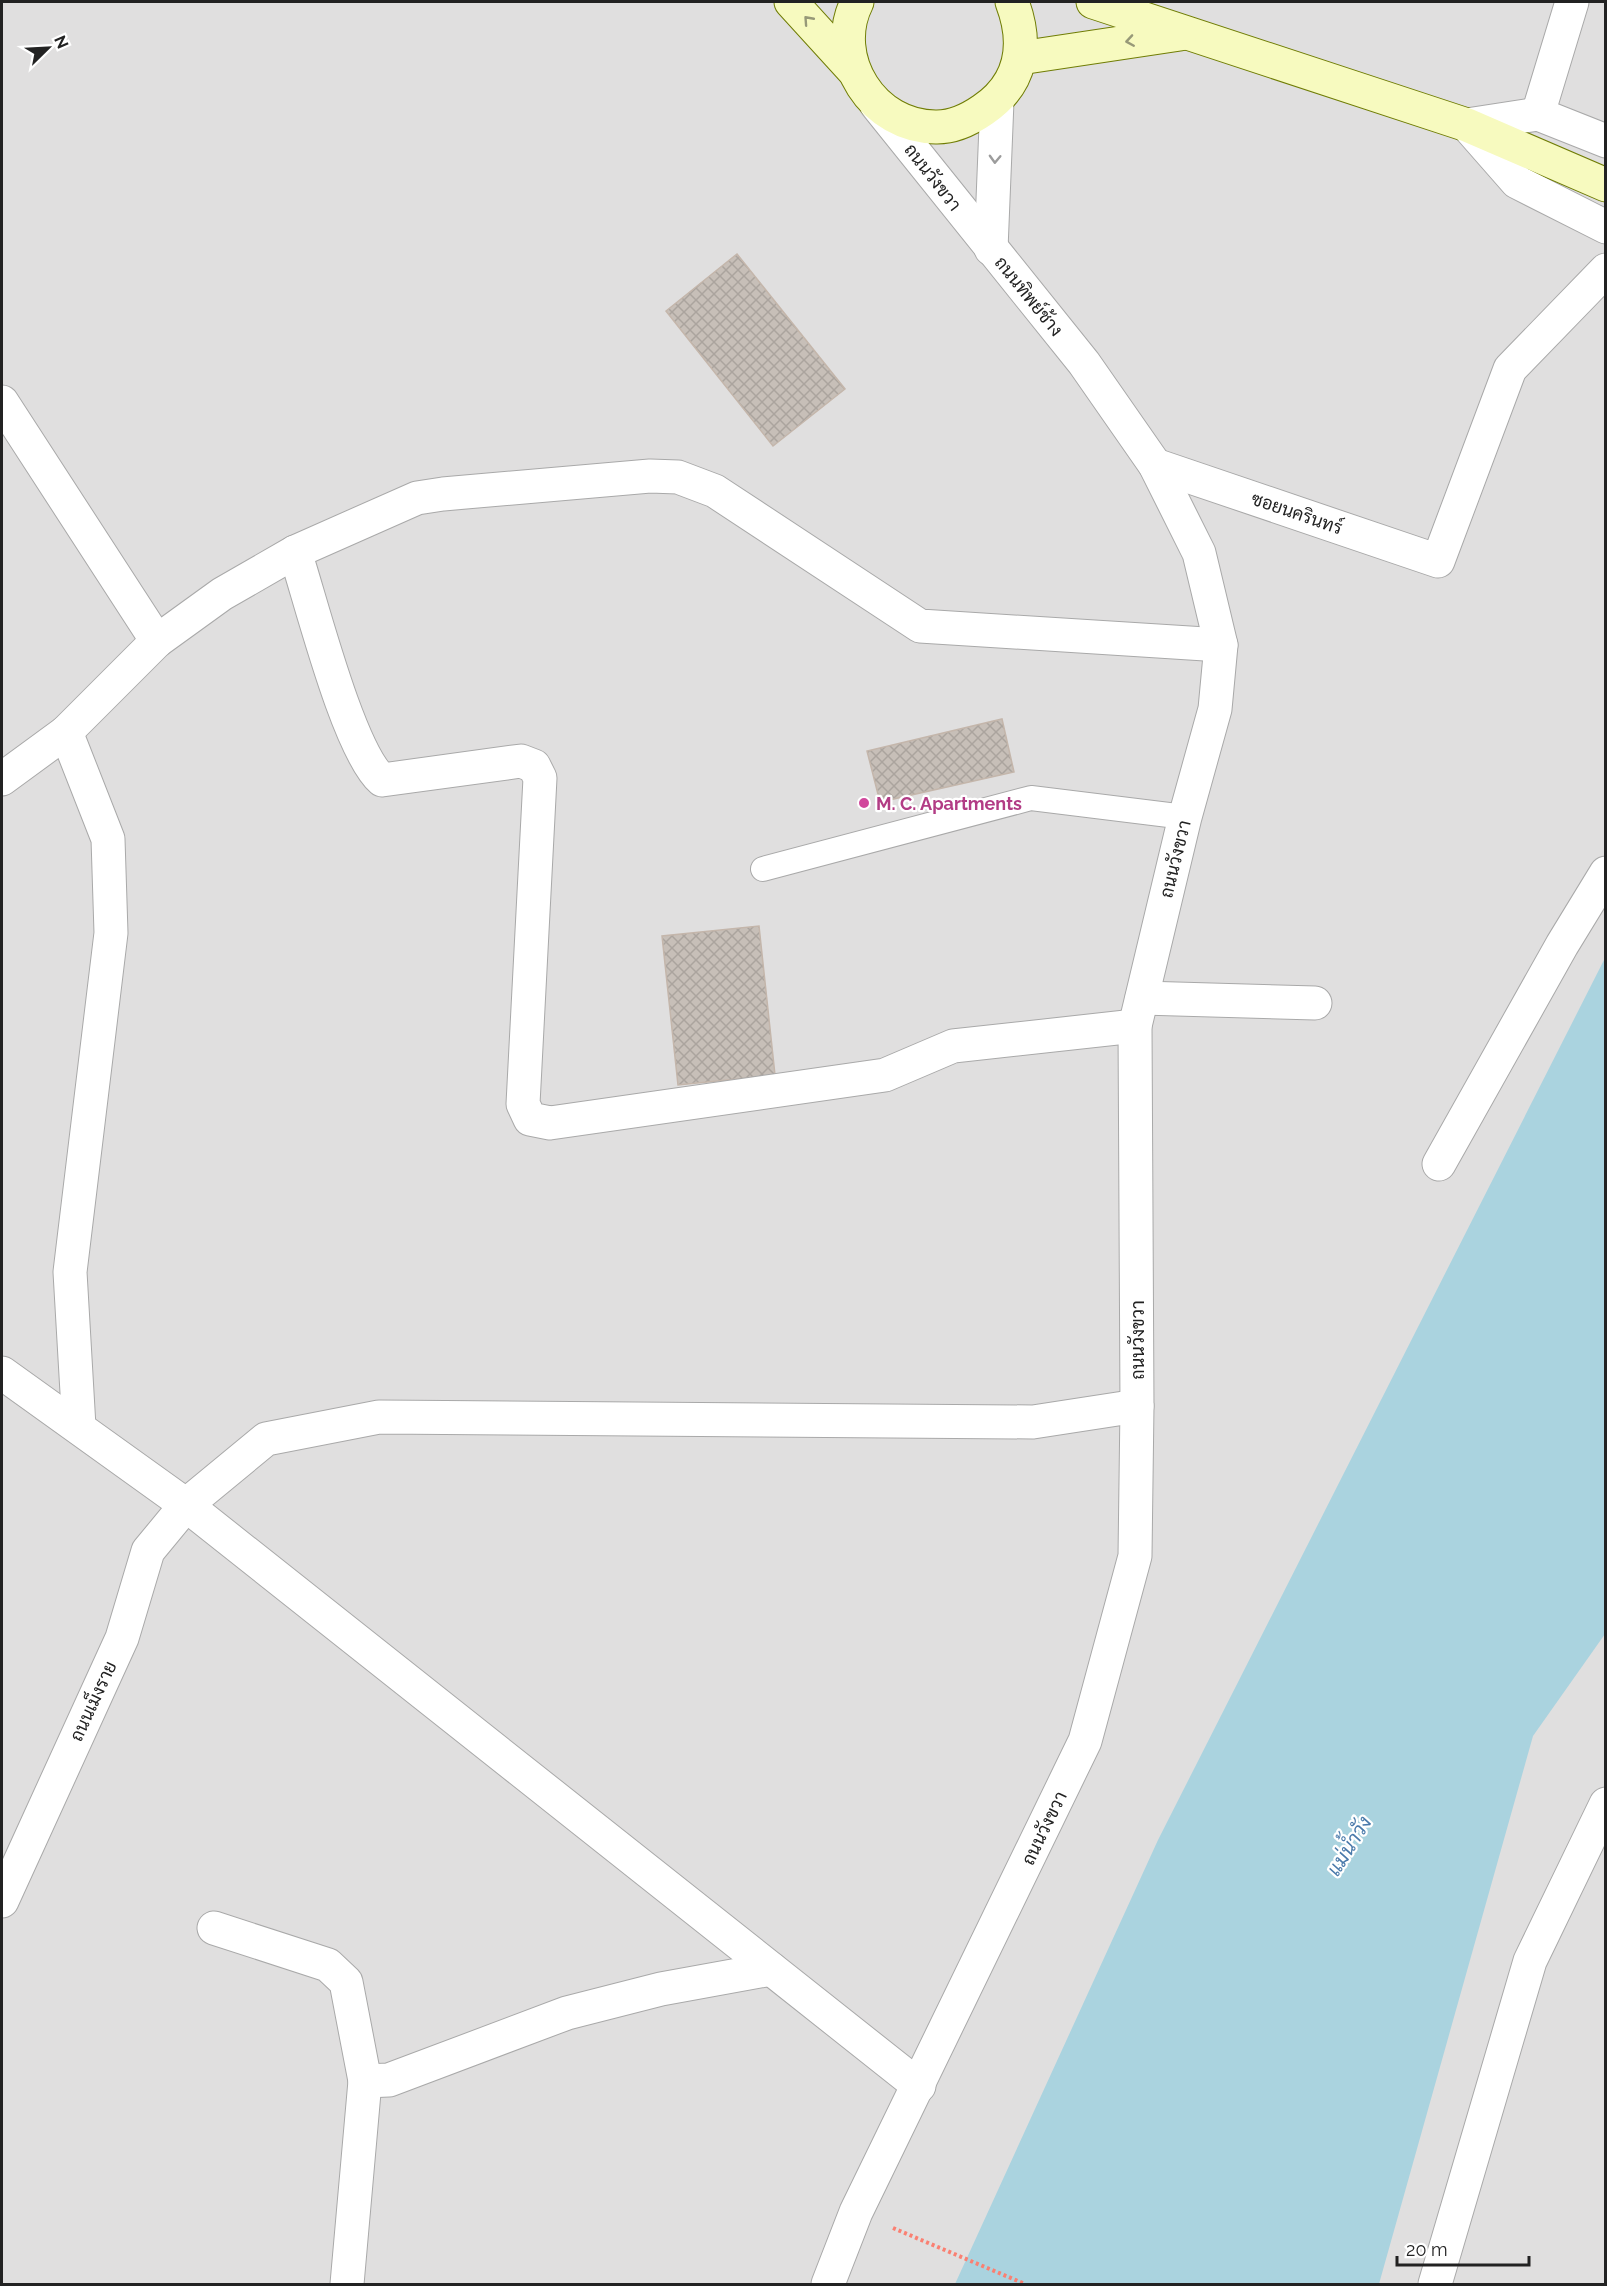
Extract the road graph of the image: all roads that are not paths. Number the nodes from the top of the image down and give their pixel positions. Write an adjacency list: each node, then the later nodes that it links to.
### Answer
1 (791, 2): 8 (street, one-way to 1)
2 (857, 2): 8 (street)
3 (1012, 2): 7 (street)
4 (1093, 2): 6 (street)
5 (1572, 2): 11 (street)
6 (1188, 33): 7 (street, one-way to 7); 12 (street)
7 (1020, 58): 9 (street)
8 (853, 70): 10 (street)
9 (997, 101): 10 (street); 16 (street, ถนนทิพย์ช้าง, one-way to 16)
10 (876, 104): 16 (street, ถนนวังขวา)
11 (1538, 114): 12 (street); 13 (street)
12 (1467, 125): 14 (street); 15 (street)
13 (1605, 141)
14 (1605, 184)
15 (1605, 227)
16 (991, 249): 18 (street, ถนนทิพย์ช้าง)
17 (1605, 270): 20 (street, ซอยนครินทร์)
18 (1092, 375): 20 (street, ถนนวังขวา)
19 (2, 402): 22 (street)
20 (1155, 465): 23 (street, ถนนวังขวา)
21 (295, 552): 22 (street); 23 (street); 30 (street)
22 (157, 641): 24 (street)
23 (1221, 645): 26 (street, ถนนวังขวา)
24 (66, 732): 25 (street); 34 (street)
25 (2, 779)
26 (1185, 817): 27 (lane); 30 (street, ถนนวังขวา)
27 (762, 869)
28 (1605, 873): 31 (street)
29 (1315, 1003): 30 (street)
30 (1139, 1012): 33 (street, ถนนวังขวา)
31 (1439, 1164)
32 (2, 1373): 34 (street)
33 (1137, 1406): 35 (street, ถนนเม็งราย); 41 (street, ถนนวังขวา)
34 (79, 1426): 35 (street)
35 (186, 1505): 37 (street, ถนนเม็งราย); 39 (street)
36 (1605, 1804): 44 (street)
37 (2, 1901)
38 (214, 1928): 40 (street)
39 (771, 1969): 40 (street); 41 (street)
40 (365, 2081): 42 (street)
41 (920, 2086): 43 (street, ถนนวังขวา)
42 (346, 2284)
43 (828, 2284)
44 (1435, 2284)

